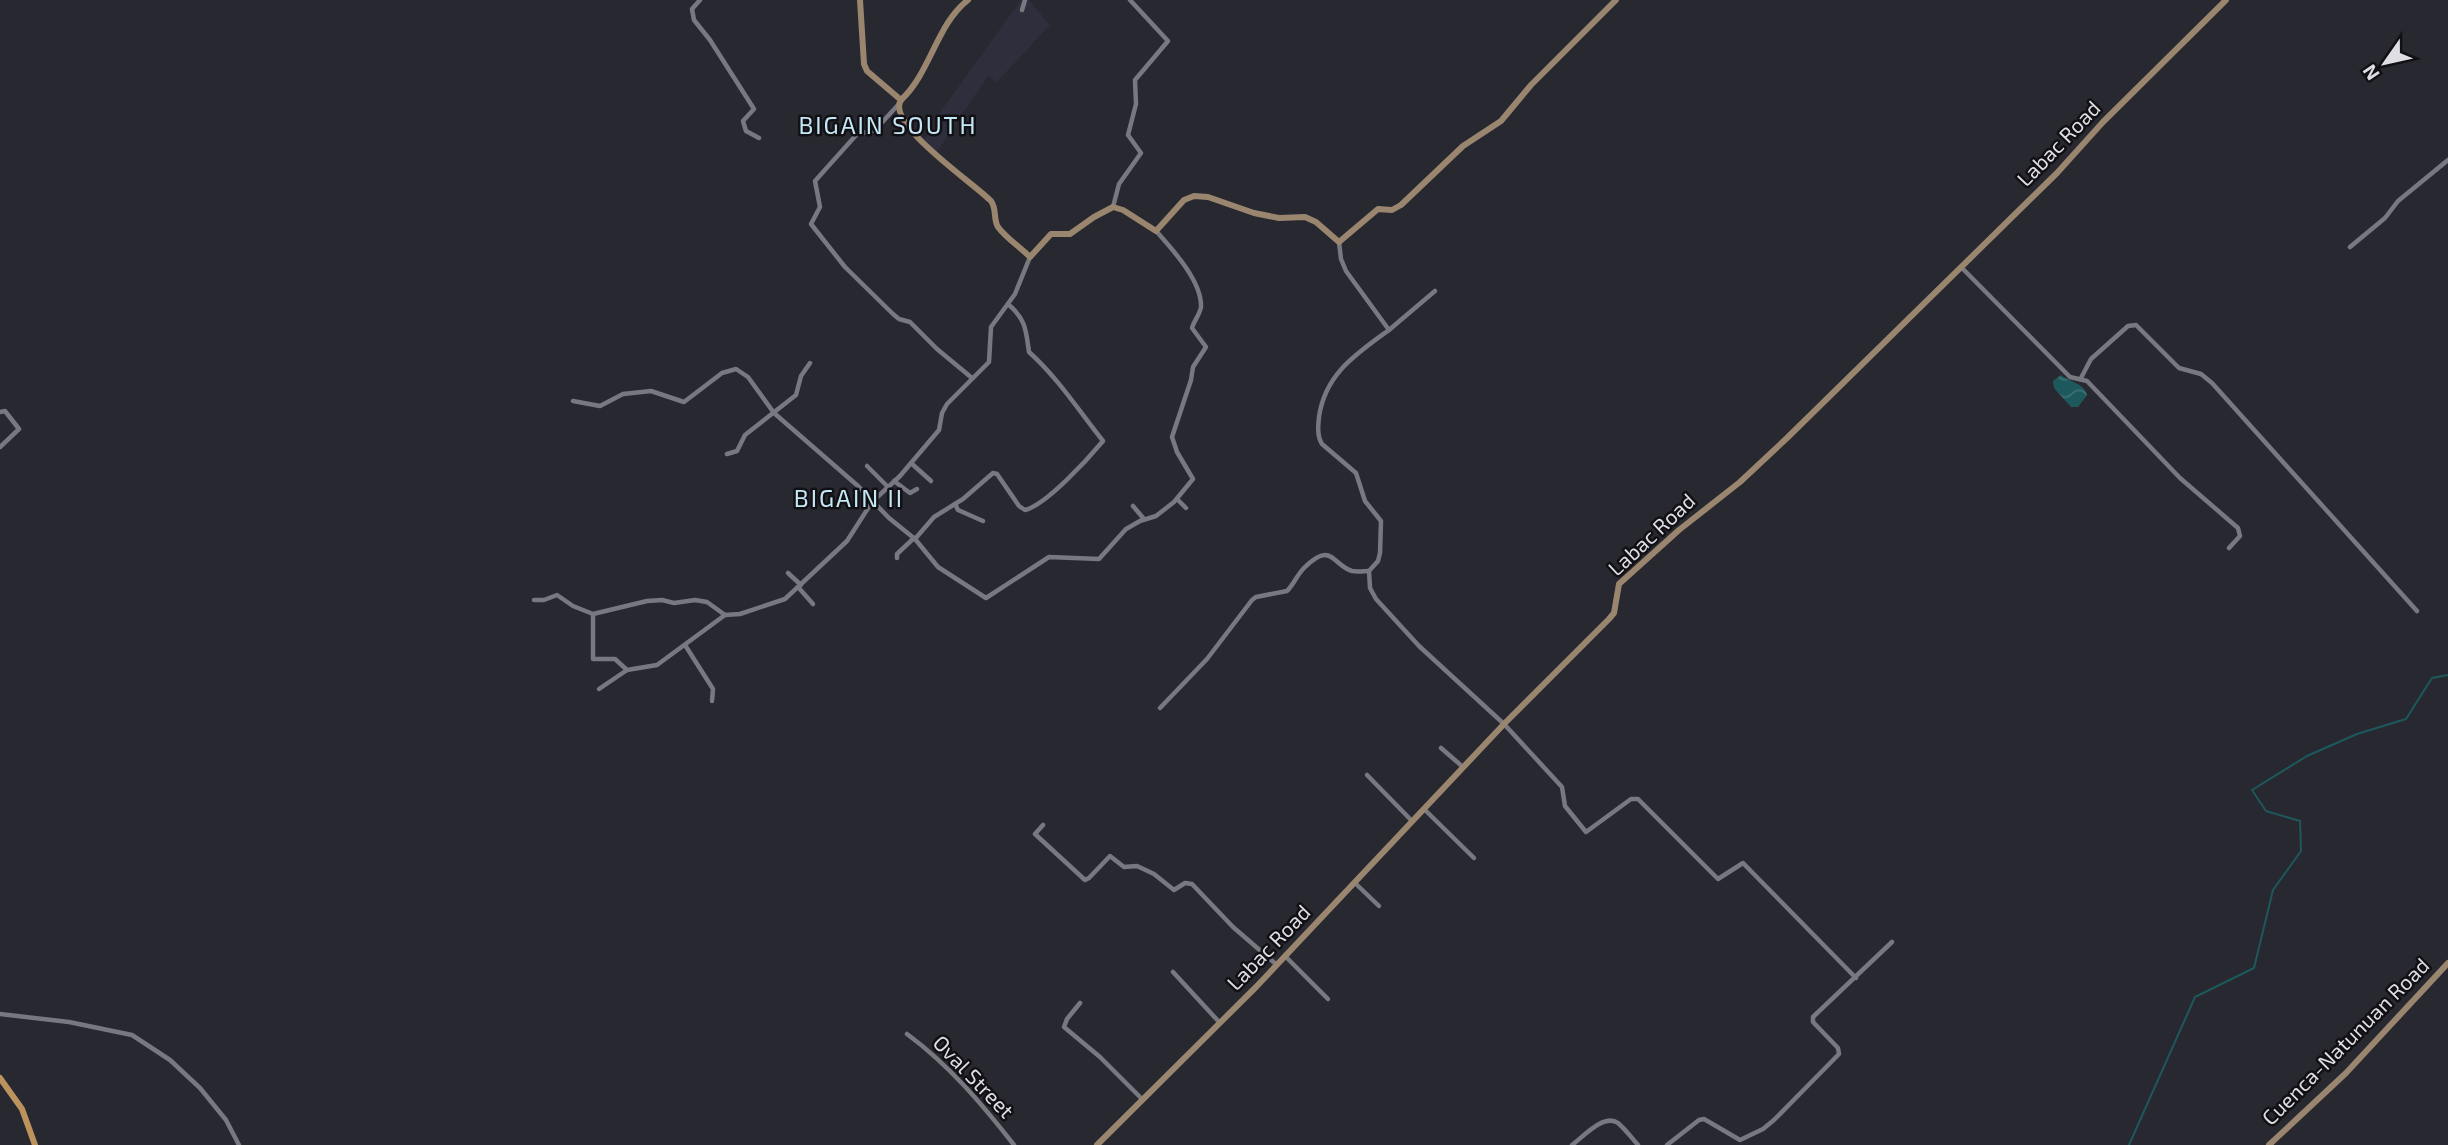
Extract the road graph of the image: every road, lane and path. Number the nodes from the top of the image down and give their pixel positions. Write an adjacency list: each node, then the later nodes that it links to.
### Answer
1 (700, 0): 10 (street)
2 (860, 0): 9 (street)
3 (968, 0): 9 (street)
4 (1025, 0): 8 (street)
5 (1130, 0): 12 (street)
6 (1616, 0): 14 (street)
7 (2226, 0): 17 (street, Labac Road)
8 (1022, 10)
9 (899, 103): 16 (street); 22 (street)
10 (759, 138)
11 (2448, 160): 15 (street)
12 (1113, 207): 13 (street); 16 (street)
13 (1156, 231): 14 (street); 35 (street)
14 (1339, 242): 20 (street)
15 (2350, 247)
16 (1030, 257): 19 (street)
17 (1961, 267): 23 (street); 58 (street, Labac Road)
18 (1435, 291): 20 (street)
19 (1008, 304): 22 (street); 37 (street)
20 (1389, 330): 45 (street)
21 (810, 363): 26 (street)
22 (972, 378): 29 (street)
23 (2081, 378): 43 (street); 50 (street)
24 (573, 401): 26 (street)
25 (0, 412): 27 (street)
26 (774, 413): 28 (street); 36 (street)
27 (0, 447)
28 (727, 454)
29 (911, 463): 31 (street); 32 (street)
30 (867, 466): 33 (street)
31 (894, 481): 33 (street); 34 (street)
32 (931, 481)
33 (888, 487): 36 (street)
34 (917, 489)
35 (1177, 499): 39 (street); 40 (street)
36 (872, 502): 42 (street); 47 (street)
37 (955, 504): 41 (street); 42 (street)
38 (1133, 506): 40 (street)
39 (1186, 508)
40 (1144, 519): 42 (street)
41 (983, 521)
42 (914, 539): 44 (street)
43 (2229, 548)
44 (897, 558)
45 (1370, 571): 57 (street); 58 (street)
46 (789, 573): 47 (street)
47 (800, 586): 49 (street); 52 (street)
48 (534, 600): 51 (street)
49 (813, 604)
50 (2417, 611)
51 (593, 614): 52 (street); 54 (street)
52 (726, 615): 53 (street)
53 (684, 645): 54 (street); 56 (street)
54 (627, 670): 55 (street)
55 (600, 689)
56 (712, 701)
57 (1160, 708)
58 (1504, 724): 60 (street, Labac Road); 73 (street)
59 (1441, 748): 60 (street)
60 (1463, 767): 62 (street, Labac Road)
61 (1367, 775): 63 (street)
62 (1424, 808): 63 (street, Labac Road); 65 (street)
63 (1412, 821): 66 (street, Labac Road)
64 (1043, 825): 71 (street)
65 (1474, 859)
66 (1355, 883): 67 (street); 69 (street, Labac Road)
67 (1379, 906)
68 (1892, 942): 73 (street)
69 (1286, 957): 71 (street, Labac Road); 74 (street)
70 (2448, 963): 88 (street, Cuenca-Natunuan Road)
71 (1277, 965): 77 (street, Labac Road)
72 (1173, 972): 77 (street)
73 (1856, 978): 87 (street)
74 (1328, 999)
75 (1080, 1003): 80 (street)
76 (0, 1014): 82 (street)
77 (1220, 1023): 80 (street, Labac Road)
78 (906, 1034): 83 (street, Oval Street)
79 (0, 1078): 81 (main road)
80 (1143, 1100): 84 (street, Labac Road)
81 (35, 1145)
82 (239, 1145)
83 (1014, 1145)
84 (1097, 1145)
85 (1572, 1145): 86 (street)
86 (1638, 1145)
87 (1667, 1145)
88 (2269, 1145)

